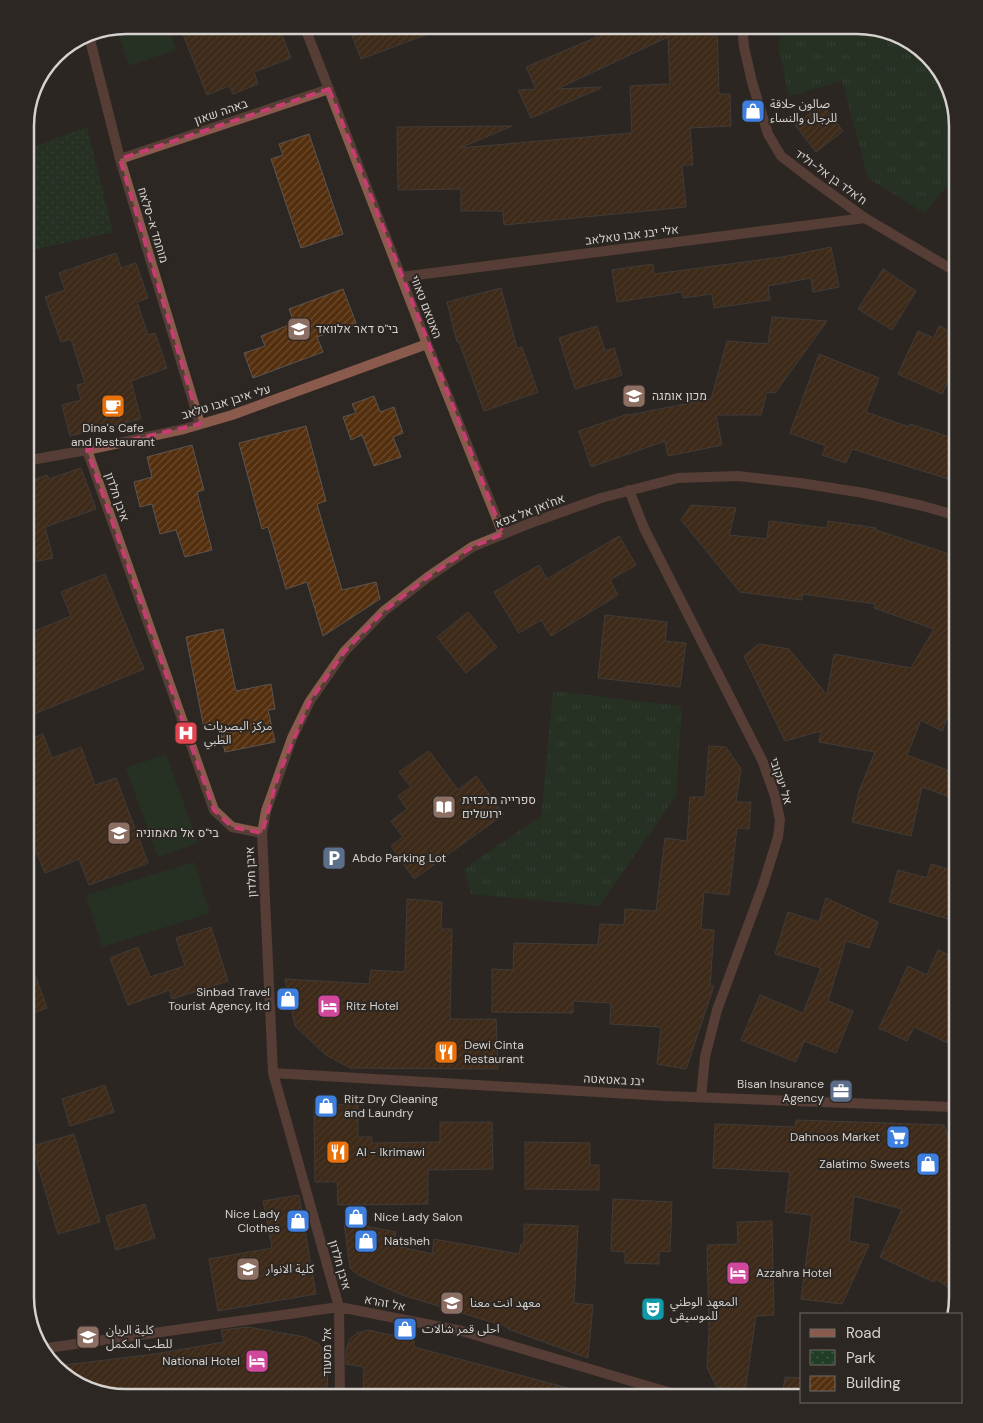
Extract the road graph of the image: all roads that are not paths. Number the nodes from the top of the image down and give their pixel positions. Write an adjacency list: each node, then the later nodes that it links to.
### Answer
1 (308, 34): 4 (street, האטאם טאווי)
2 (743, 34): 6 (street, ח'אלד בן אל-וליד)
3 (90, 41): 5 (street, מוחמד א-סלאח)
4 (329, 89): 5 (street, באהה שאון); 8 (street, האטאם טאווי)
5 (120, 158): 10 (street, מוחמד א-סלאח)
6 (865, 218): 7 (street, ח'אלד בן אל-וליד); 8 (street, אלי יבנ אבו טאלאב)
7 (949, 268)
8 (401, 277): 9 (street, האטאם טאווי)
9 (427, 344): 10 (street, עלי איבן אבו טלאב); 15 (street, האטאם טאווי)
10 (200, 424): 11 (street, עלי איבן אבו טלאב)
11 (87, 450): 12 (street, עלי איבן אבו טלאב); 16 (street, איבן חלדון)
12 (34, 459)
13 (629, 490): 14 (street, אח'ואן אל צפא); 15 (street, אח'ואן אל צפא); 18 (street, אל יעקובי)
14 (949, 513)
15 (503, 534): 16 (street, אח'ואן אל צפא)
16 (262, 833): 17 (street, איבן חלדון)
17 (273, 1073): 18 (street, יבנ באטאטה); 20 (street, איבן חלדון)
18 (701, 1097): 19 (street, יבנ באטאטה)
19 (949, 1107)
20 (339, 1307): 21 (street, אל זהרא); 22 (street, אל מסעוד); 23 (street, אל זהרא)
21 (49, 1348)
22 (340, 1389)
23 (658, 1389)

